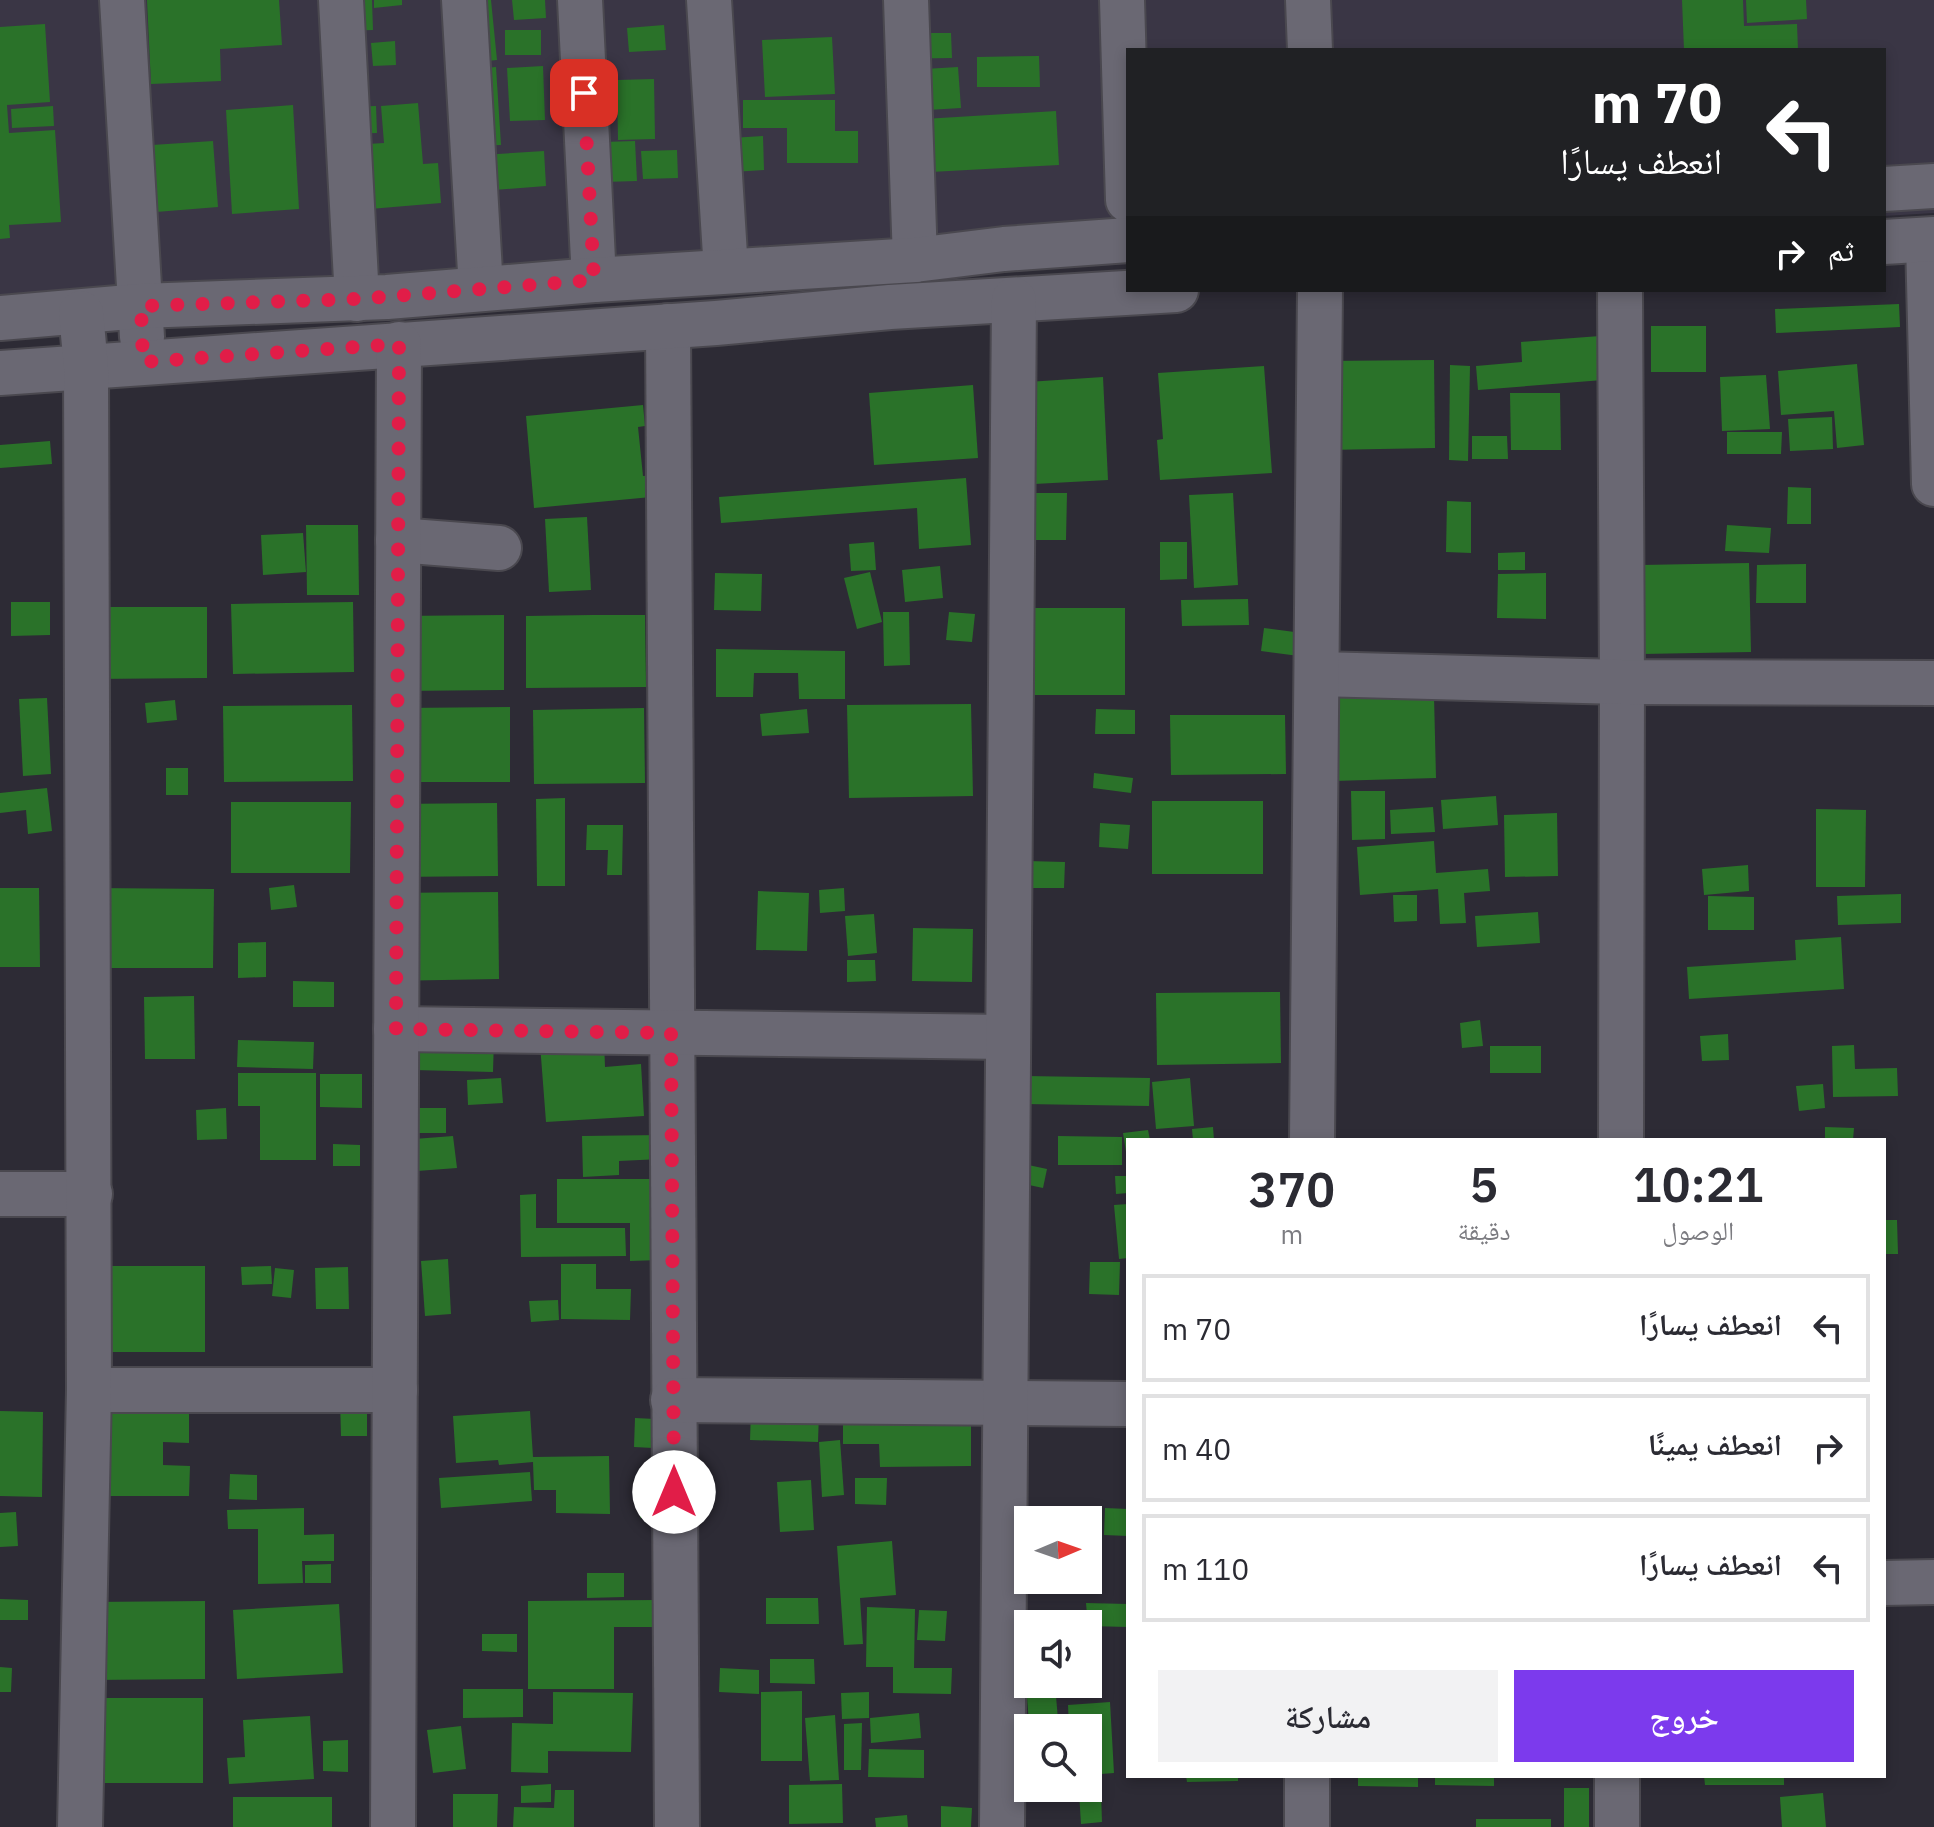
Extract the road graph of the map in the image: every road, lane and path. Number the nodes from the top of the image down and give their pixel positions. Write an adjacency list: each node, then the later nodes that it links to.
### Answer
1 (122, 0): 25 (street)
2 (341, 0): 23 (street)
3 (464, 0): 19 (street)
4 (580, 0): 18 (street)
5 (709, 0): 17 (street)
6 (906, 0): 16 (street)
7 (1122, 0): 10 (street)
8 (1308, 0): 9 (street)
9 (1310, 48)
10 (1126, 133)
11 (1934, 186): 12 (street)
12 (1886, 189)
13 (1126, 240): 16 (street)
14 (1931, 240): 15 (street); 33 (street)
15 (1886, 242)
16 (915, 260): 17 (street)
17 (726, 271): 18 (street)
18 (594, 280): 19 (street)
19 (481, 289): 23 (street)
20 (1132, 292): 24 (street)
21 (1320, 292): 36 (street)
22 (1620, 292): 37 (street)
23 (357, 299): 25 (street)
24 (1014, 300): 28 (street); 41 (street)
25 (141, 306): 26 (street); 30 (street)
26 (81, 313): 27 (street); 31 (street)
27 (0, 318)
28 (668, 326): 29 (street); 40 (street)
29 (399, 344): 30 (street); 34 (street)
30 (143, 362): 31 (street)
31 (86, 367): 32 (street); 45 (street)
32 (0, 373)
33 (1934, 484)
34 (398, 540): 35 (street); 39 (street)
35 (499, 548)
36 (1318, 674): 37 (street); 42 (street)
37 (1622, 682): 38 (street); 43 (street)
38 (1934, 683)
39 (396, 1029): 40 (street); 47 (street)
40 (671, 1033): 41 (street); 48 (street)
41 (1006, 1037): 49 (street)
42 (1312, 1138)
43 (1621, 1138)
44 (0, 1194): 45 (street)
45 (90, 1194): 46 (street)
46 (89, 1390): 47 (street); 55 (street)
47 (395, 1390): 56 (street)
48 (673, 1400): 49 (street); 57 (street)
49 (1004, 1403): 50 (street); 58 (street)
50 (1126, 1404)
51 (1934, 1582): 52 (street)
52 (1886, 1583)
53 (1307, 1778): 59 (street)
54 (1617, 1778): 60 (street)
55 (80, 1827)
56 (393, 1827)
57 (677, 1827)
58 (1002, 1827)
59 (1307, 1827)
60 (1617, 1827)

